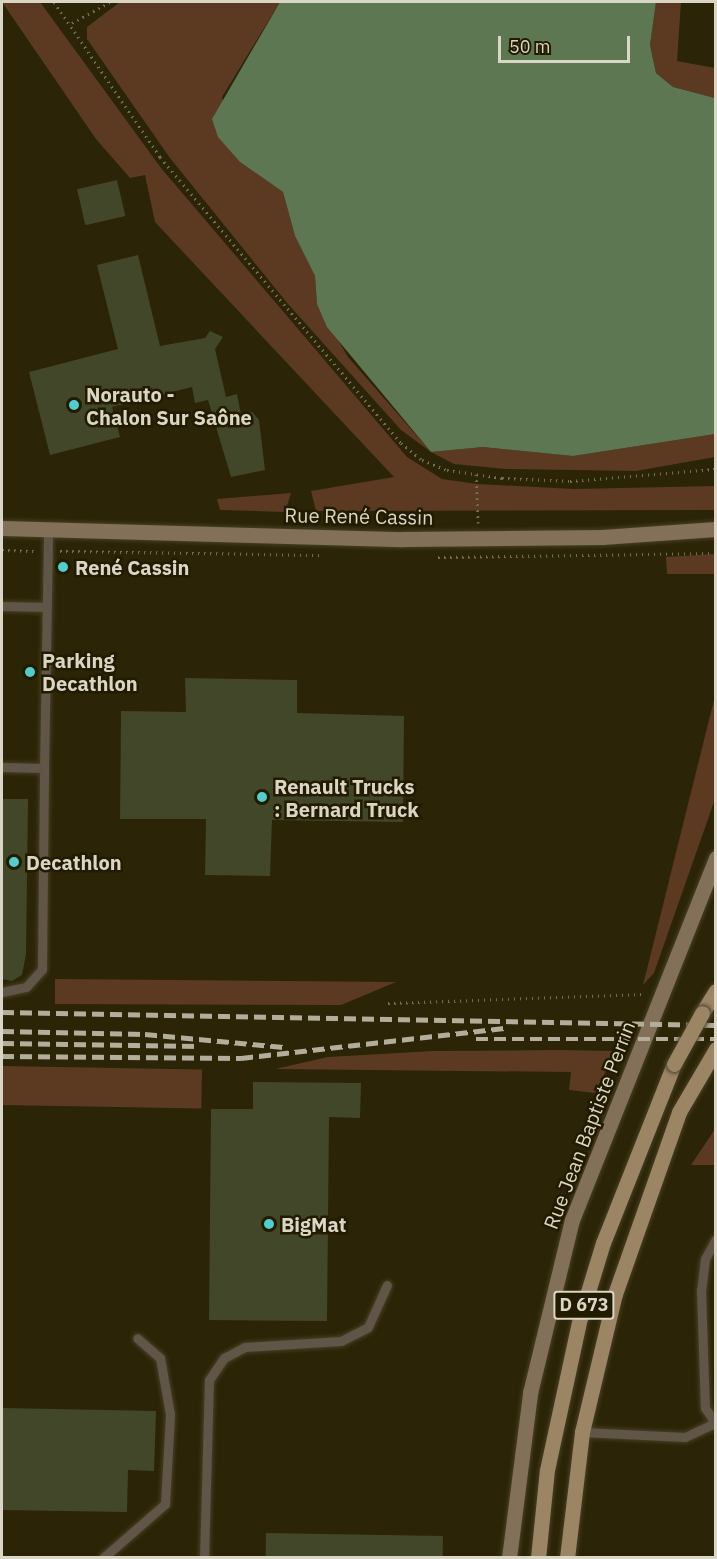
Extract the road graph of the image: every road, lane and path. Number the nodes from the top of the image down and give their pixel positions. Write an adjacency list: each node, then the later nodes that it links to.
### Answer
1 (54, 2): 3 (path)
2 (110, 2): 3 (path)
3 (72, 23): 5 (path)
4 (716, 469): 5 (path)
5 (476, 474): 9 (path)
6 (2, 528): 7 (main road, Rue René Cassin)
7 (48, 528): 9 (main road, Rue René Cassin); 11 (lane)
8 (716, 530): 9 (main road, Rue René Cassin)
9 (478, 538)
10 (2, 606): 11 (lane)
11 (47, 607): 13 (lane)
12 (2, 767): 13 (lane)
13 (44, 768): 16 (lane)
14 (716, 858): 17 (main road, Rue Jean Baptiste Perrin)
15 (716, 991): 28 (main road, D 673, bridge)
16 (2, 992)
17 (662, 992): 18 (path); 27 (main road, Rue Jean Baptiste Perrin)
18 (388, 1003)
19 (716, 1049): 24 (main road)
20 (716, 1239): 23 (lane)
21 (387, 1286): 26 (lane)
22 (137, 1338): 25 (lane)
23 (714, 1424): 24 (lane)
24 (582, 1432): 29 (main road)
25 (103, 1557)
26 (204, 1557)
27 (509, 1557)
28 (538, 1557)
29 (567, 1557)

